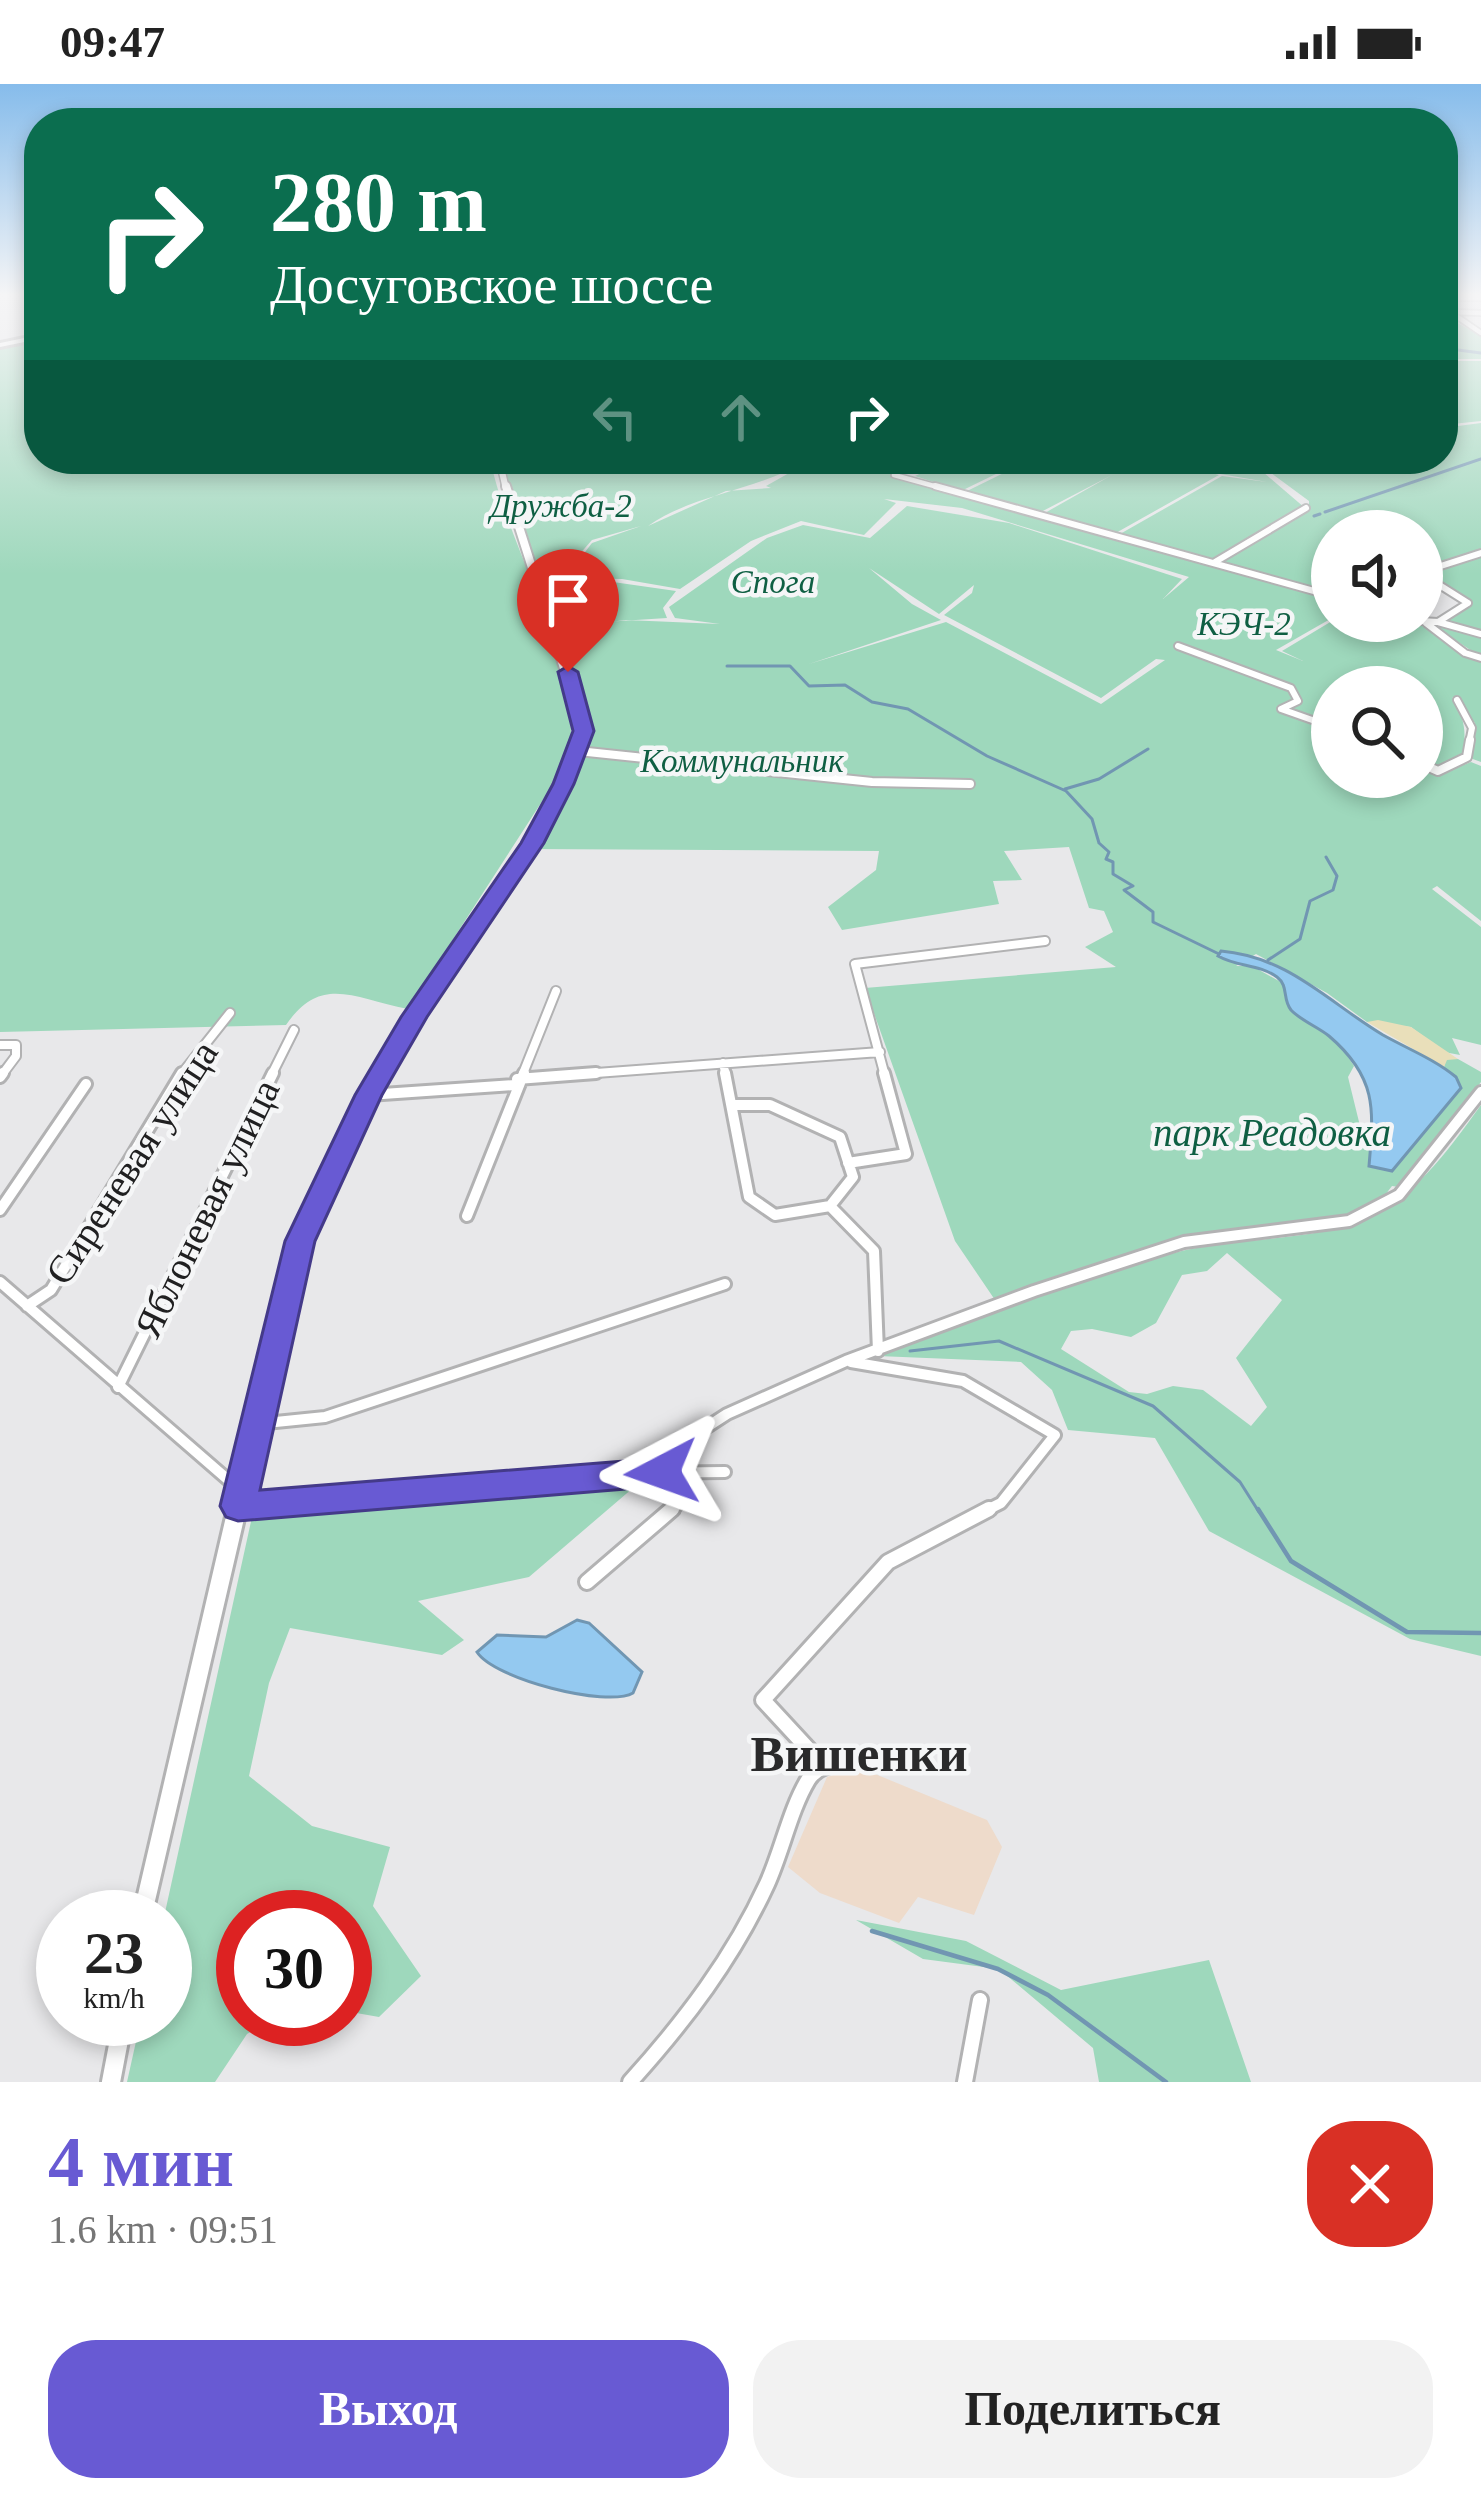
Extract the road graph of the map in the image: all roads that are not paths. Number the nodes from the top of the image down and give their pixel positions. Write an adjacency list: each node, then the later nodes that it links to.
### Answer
1 (503, 474): 17 (main road)
2 (894, 475): 5 (street)
3 (1306, 508): 5 (street)
4 (1481, 553): 6 (street)
5 (1215, 562): 8 (street)
6 (1443, 566)
7 (1443, 587): 9 (street)
8 (1311, 590)
9 (1443, 619)
10 (1443, 623): 11 (street)
11 (1481, 634)
12 (1443, 637): 14 (street)
13 (1178, 646): 16 (street)
14 (1481, 658)
15 (1457, 700): 18 (street)
16 (1311, 720)
17 (578, 751): 21 (street); 33 (main road)
18 (1467, 758): 19 (street); 20 (street)
19 (1481, 764)
20 (1443, 769)
21 (970, 784)
22 (1045, 941): 27 (street)
23 (556, 991): 30 (street)
24 (230, 1013): 41 (street, Сиреневая улица)
25 (294, 1030): 44 (street, Яблоневая улица)
26 (0, 1045): 29 (street)
27 (880, 1052): 28 (street); 35 (street)
28 (723, 1063): 30 (street); 34 (street)
29 (0, 1077)
30 (516, 1082): 33 (street); 38 (street)
31 (86, 1084): 37 (street)
32 (1481, 1092): 42 (street)
33 (368, 1095): 45 (main road)
34 (733, 1106): 35 (street); 36 (street)
35 (848, 1162): 36 (street)
36 (830, 1206): 42 (street)
37 (0, 1210)
38 (467, 1216)
39 (0, 1282): 41 (street)
40 (725, 1284): 45 (street)
41 (27, 1306): 44 (street)
42 (878, 1351): 43 (street)
43 (846, 1361): 46 (street); 53 (street)
44 (118, 1387): 50 (street)
45 (256, 1424): 50 (main road)
46 (674, 1446): 47 (street); 49 (street)
47 (689, 1472): 48 (street); 49 (street); 51 (street)
48 (725, 1472)
49 (634, 1473): 50 (street)
50 (240, 1499): 54 (main road)
51 (587, 1582)
52 (849, 1762): 53 (street)
53 (824, 1766): 58 (street)
54 (148, 1890)
55 (980, 2000): 59 (street)
56 (118, 2046): 57 (main road)
57 (111, 2082)
58 (630, 2082)
59 (965, 2082)

